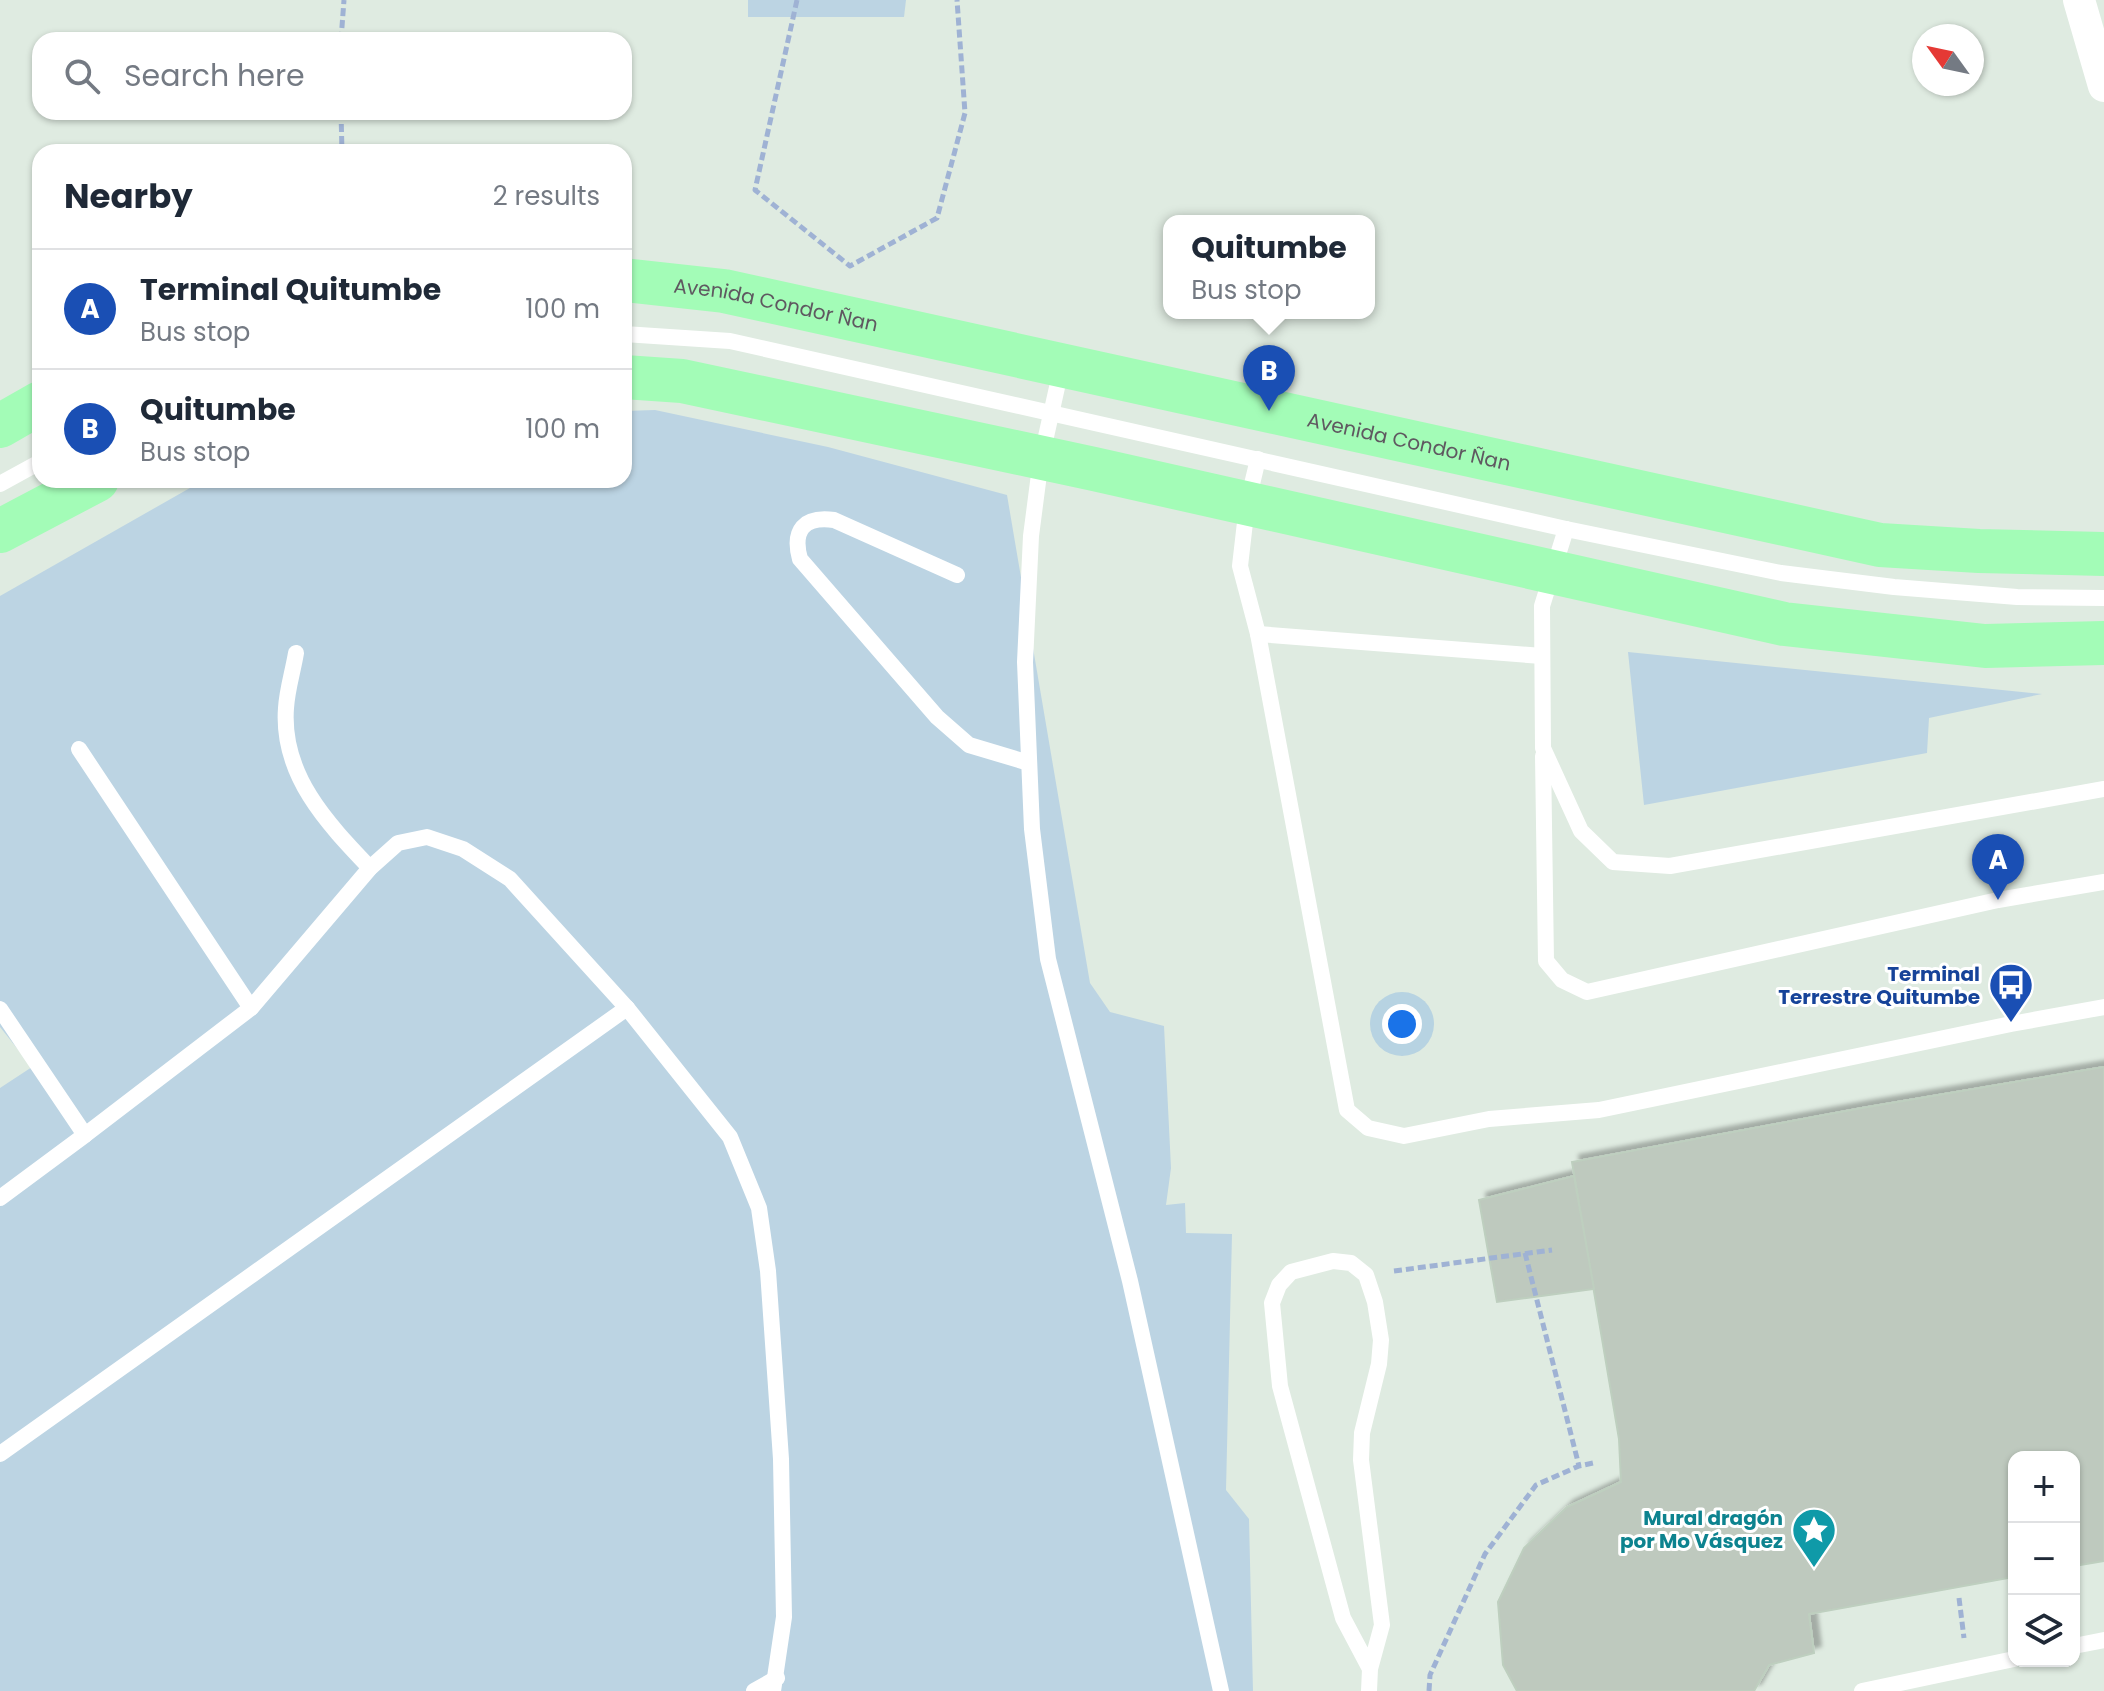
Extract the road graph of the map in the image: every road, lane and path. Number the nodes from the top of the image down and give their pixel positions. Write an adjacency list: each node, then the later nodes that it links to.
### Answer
1 (344, 0): 5 (path)
2 (797, 0): 3 (path)
3 (957, 0)
4 (2079, 0): 6 (street)
5 (342, 32)
6 (2104, 86)
7 (341, 120): 8 (path)
8 (342, 144)
9 (632, 281): 11 (main road, Avenida Condor Ñan)
10 (632, 335): 14 (lane)
11 (1062, 365): 14 (lane); 24 (main road, Avenida Condor Ñan)
12 (632, 378): 16 (main road)
13 (32, 408): 15 (main road)
14 (1053, 414): 16 (lane); 17 (lane)
15 (0, 426)
16 (1041, 459): 21 (main road); 34 (lane)
17 (1258, 459): 21 (lane); 22 (lane)
18 (32, 466): 19 (lane)
19 (0, 484)
20 (82, 488): 23 (main road)
21 (1247, 505): 25 (main road); 28 (lane)
22 (1566, 529): 25 (lane); 27 (lane)
23 (0, 531)
24 (2104, 554)
25 (1553, 573): 29 (main road); 31 (lane)
26 (957, 575): 34 (lane)
27 (2104, 598)
28 (1258, 634): 31 (lane); 38 (lane)
29 (2104, 643)
30 (296, 653): 36 (lane)
31 (1542, 656): 32 (lane)
32 (1543, 748): 35 (lane); 37 (lane)
33 (79, 749): 39 (lane)
34 (1029, 763): 58 (lane)
35 (2104, 789)
36 (370, 868): 39 (lane); 40 (lane)
37 (2104, 882)
38 (2104, 1007)
39 (251, 1008): 42 (lane)
40 (627, 1008): 47 (lane); 56 (lane)
41 (0, 1009): 42 (lane)
42 (85, 1135): 43 (lane)
43 (0, 1198)
44 (1552, 1250): 45 (path)
45 (1525, 1253): 46 (path); 49 (path)
46 (1366, 1275): 55 (lane); 55 (lane)
47 (0, 1454)
48 (1593, 1463): 49 (path)
49 (1579, 1466): 60 (path)
50 (1959, 1598): 51 (path)
51 (1964, 1638)
52 (2104, 1640): 53 (lane)
53 (2080, 1645)
54 (2008, 1660): 61 (lane)
55 (1370, 1669): 59 (lane)
56 (775, 1685): 57 (lane)
57 (754, 1691)
58 (1221, 1691)
59 (1369, 1691)
60 (1429, 1691)
61 (1862, 1691)

